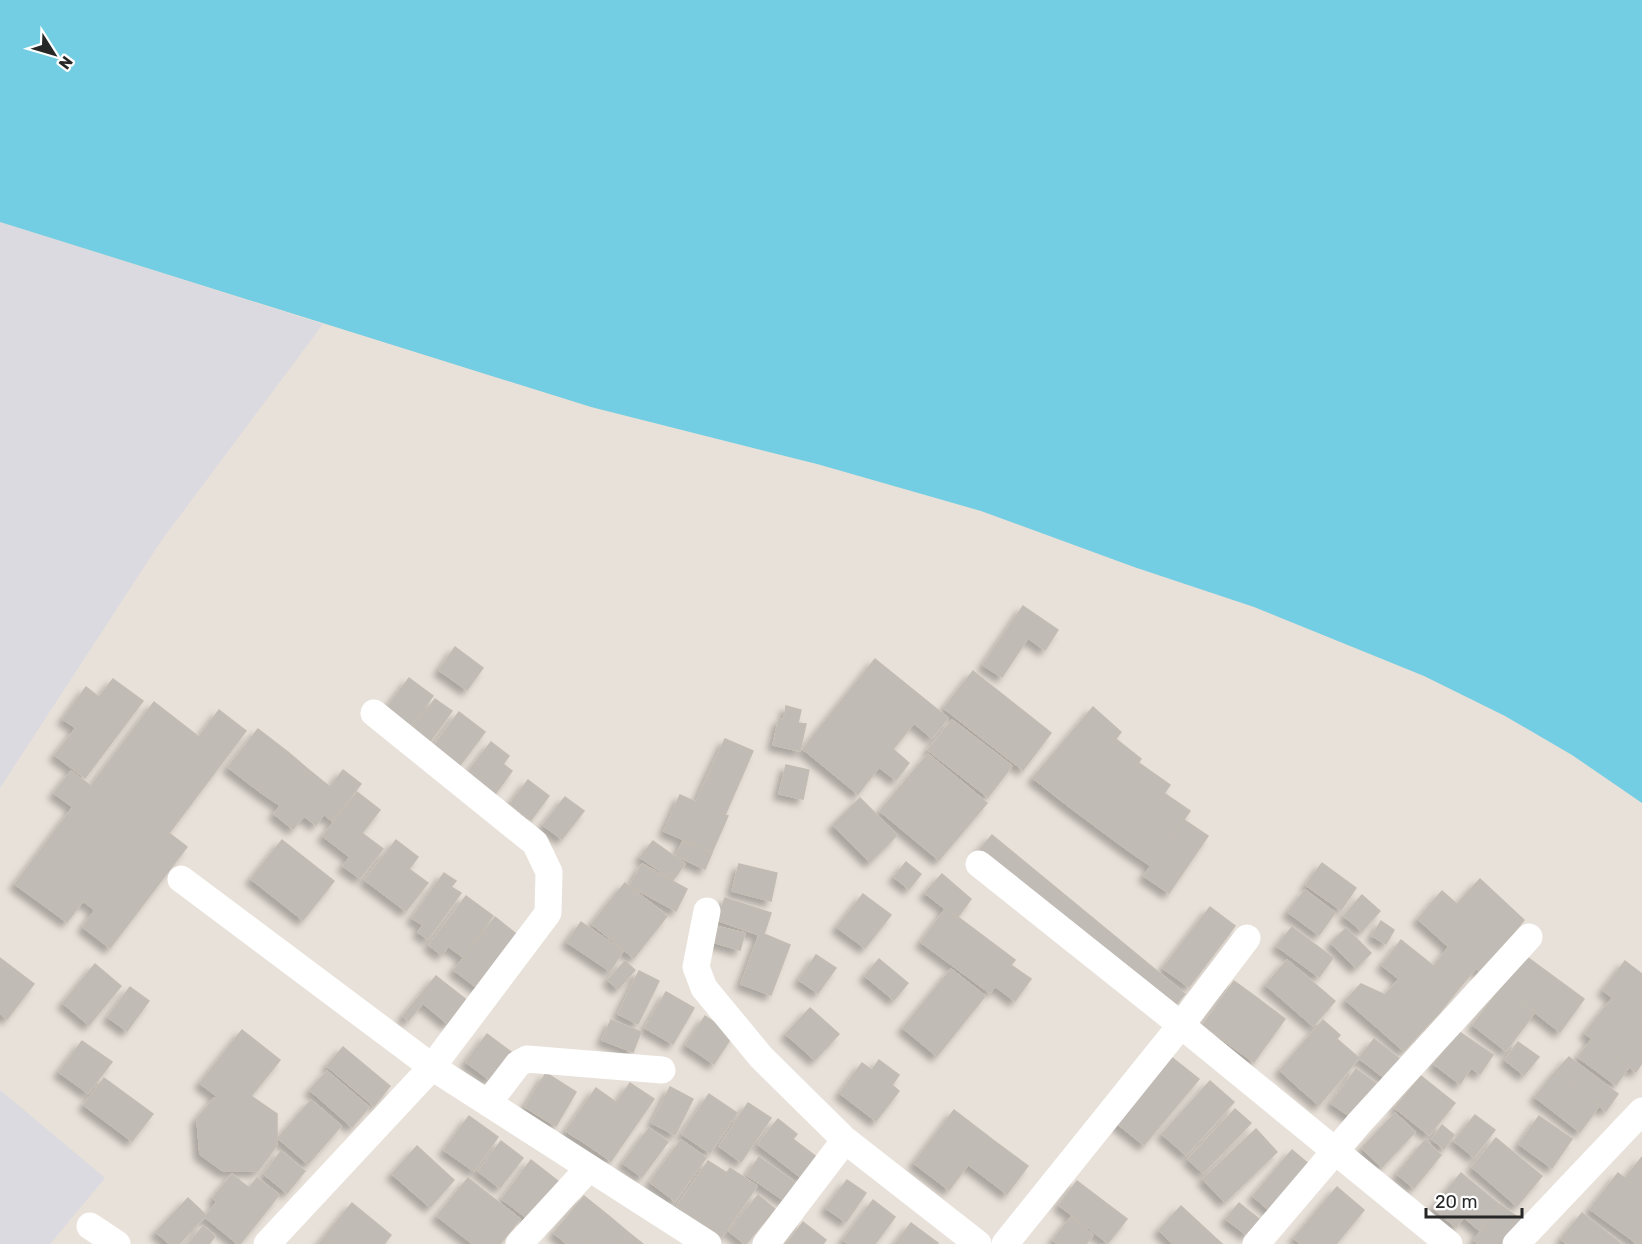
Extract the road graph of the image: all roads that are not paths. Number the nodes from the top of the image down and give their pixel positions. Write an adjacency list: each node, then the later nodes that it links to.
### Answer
1 (374, 713): 8 (street)
2 (979, 864): 7 (street)
3 (181, 879): 8 (street)
4 (707, 910): 12 (street)
5 (1529, 937): 13 (street)
6 (1247, 938): 7 (street)
7 (1181, 1025): 13 (street); 22 (street)
8 (432, 1067): 10 (street); 17 (street)
9 (662, 1070): 10 (street)
10 (488, 1103): 14 (street)
11 (1642, 1111): 25 (street)
12 (845, 1140): 20 (street); 21 (street)
13 (1336, 1151): 23 (street); 24 (street)
14 (589, 1168): 18 (street); 19 (street)
15 (90, 1226): 16 (street)
16 (117, 1244)
17 (267, 1244)
18 (519, 1244)
19 (708, 1244)
20 (766, 1244)
21 (978, 1244)
22 (1005, 1244)
23 (1256, 1244)
24 (1449, 1244)
25 (1516, 1244)

